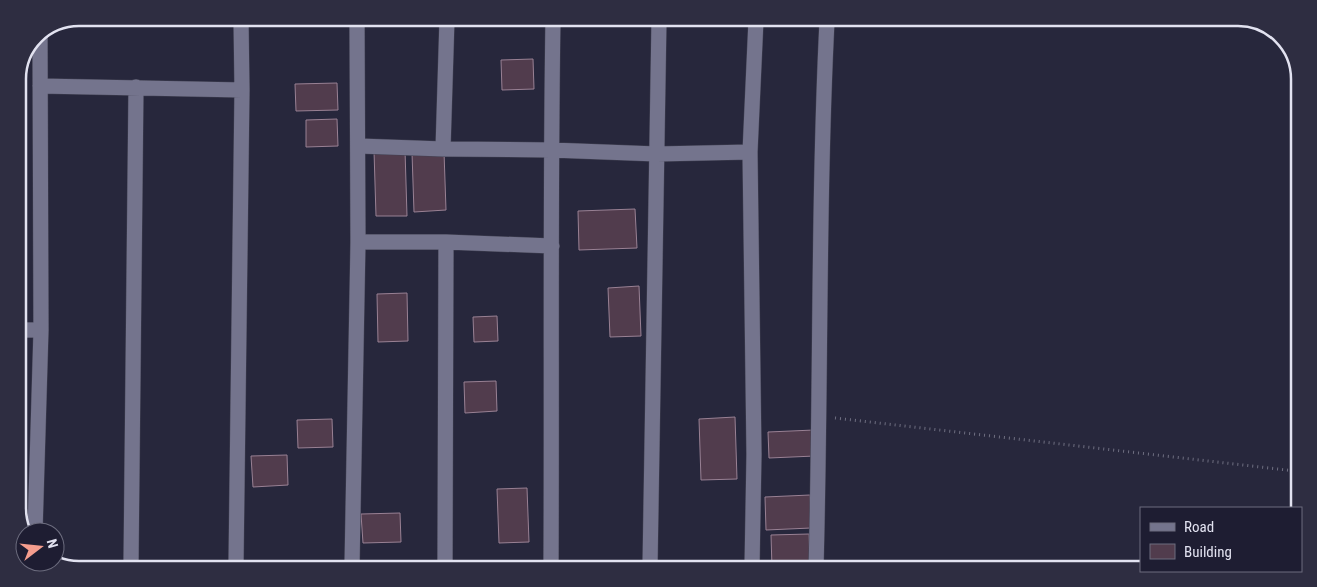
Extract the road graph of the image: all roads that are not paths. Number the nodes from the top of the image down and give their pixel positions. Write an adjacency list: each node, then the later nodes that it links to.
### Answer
1 (241, 26): 11 (street)
2 (357, 26): 12 (street)
3 (447, 26): 13 (street)
4 (553, 26): 14 (street)
5 (659, 26): 16 (street)
6 (756, 26): 15 (street)
7 (827, 26): 30 (street)
8 (40, 44): 9 (street)
9 (40, 86): 10 (street); 21 (street)
10 (136, 87): 11 (street); 23 (street)
11 (242, 90): 24 (street)
12 (359, 146): 13 (street); 17 (street)
13 (443, 149): 14 (street)
14 (551, 150): 16 (street); 19 (street)
15 (750, 152): 16 (street); 29 (street)
16 (657, 154): 28 (street)
17 (358, 242): 18 (street); 25 (street)
18 (446, 242): 19 (street); 26 (street)
19 (552, 246): 27 (street)
20 (26, 330): 21 (street)
21 (40, 330): 22 (street)
22 (35, 522)
23 (131, 561)
24 (236, 561)
25 (352, 561)
26 (445, 561)
27 (551, 561)
28 (650, 561)
29 (752, 561)
30 (816, 561)

